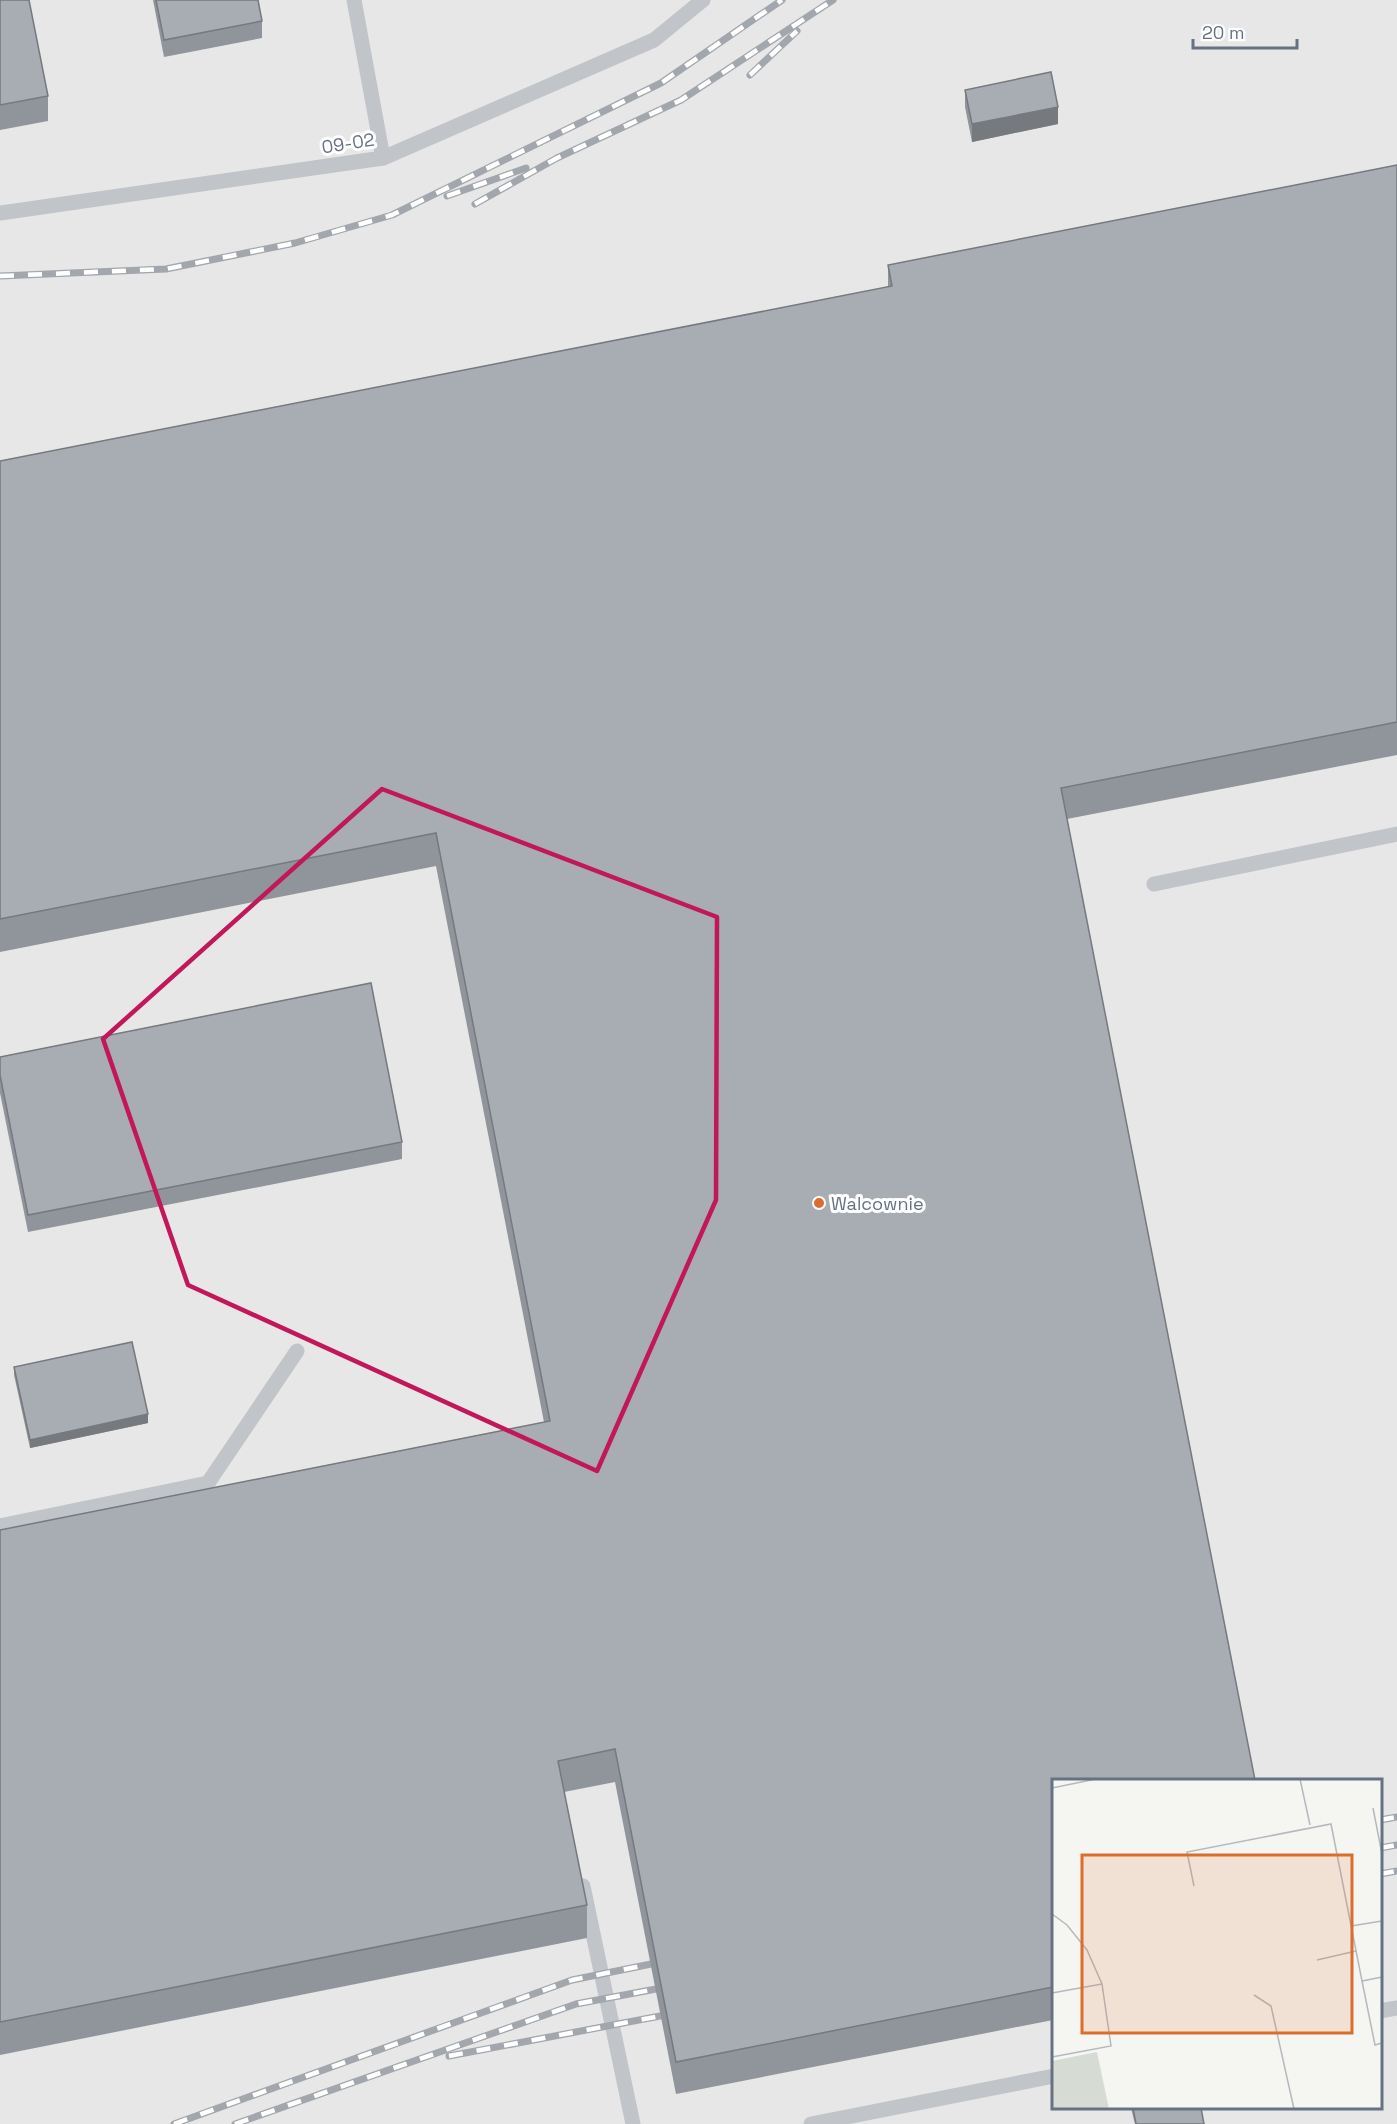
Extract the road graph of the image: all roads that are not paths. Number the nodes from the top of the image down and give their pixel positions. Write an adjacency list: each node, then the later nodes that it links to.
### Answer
1 (354, 0): 3 (lane)
2 (703, 0): 3 (lane, 09-02)
3 (383, 158): 4 (lane, 09-02)
4 (0, 213)
5 (1397, 834): 6 (lane)
6 (1154, 884)
7 (297, 1351): 8 (lane)
8 (0, 1526)
9 (579, 1869): 14 (lane)
10 (1397, 2008): 11 (lane)
11 (1382, 2011)
12 (1052, 2076): 13 (lane)
13 (838, 2121): 15 (lane)
14 (633, 2124)
15 (811, 2124)

